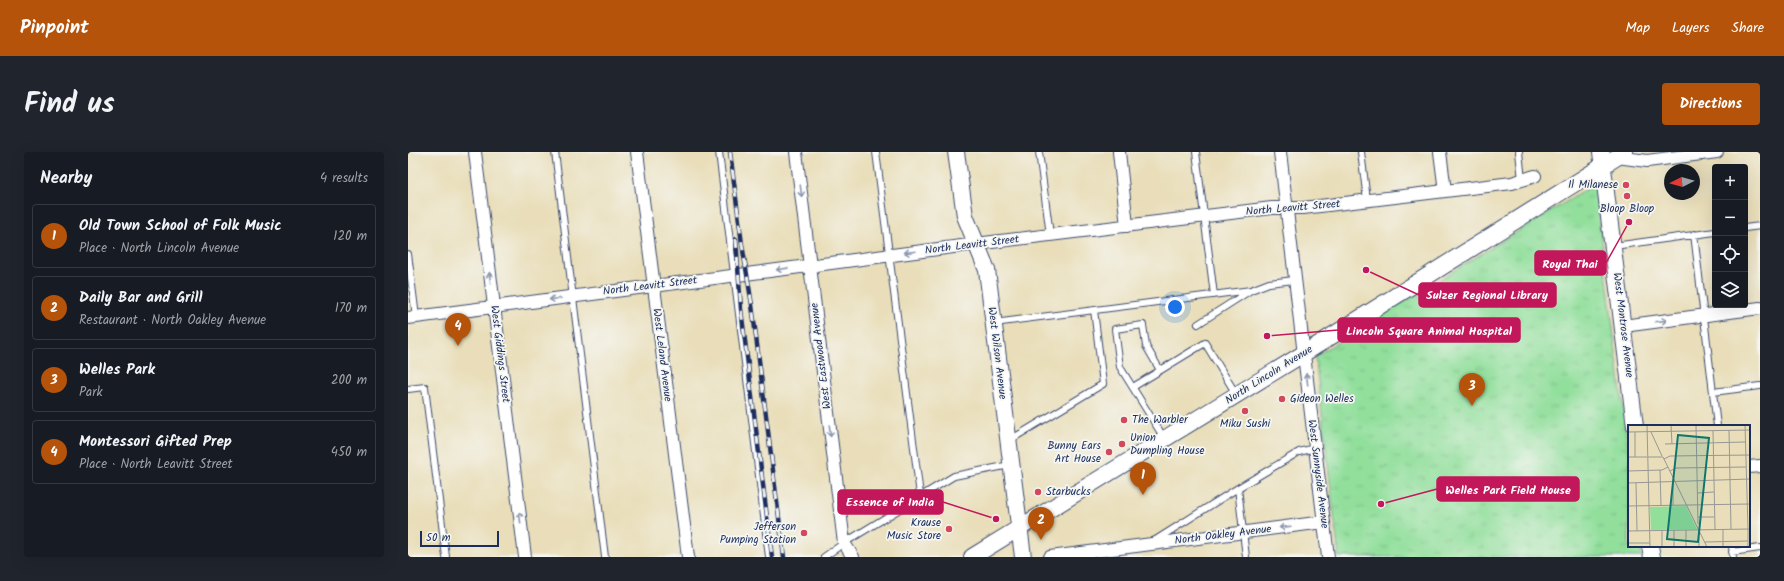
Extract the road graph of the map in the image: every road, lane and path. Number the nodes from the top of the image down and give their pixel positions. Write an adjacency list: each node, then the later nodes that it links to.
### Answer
1 (475, 152): 41 (street, West Giddings Street, one-way to 1)
2 (555, 152): 40 (lane)
3 (637, 152): 37 (street, West Leland Avenue)
4 (719, 152): 35 (lane)
5 (796, 152): 34 (street, West Eastwood Avenue, one-way to 34)
6 (876, 152): 33 (lane)
7 (956, 152): 30 (main road, West Wilson Avenue)
8 (1039, 152): 29 (lane)
9 (1118, 152): 24 (street)
10 (1196, 152): 23 (lane)
11 (1280, 152): 22 (street, West Sunnyside Avenue)
12 (1361, 152): 21 (lane)
13 (1440, 152): 20 (street)
14 (1519, 152): 19 (lane)
15 (1717, 152): 16 (street)
16 (1621, 154): 17 (main road, North Lincoln Avenue)
17 (1602, 159): 31 (main road, West Montrose Avenue); 49 (main road, North Lincoln Avenue)
18 (1535, 176): 19 (street, North Leavitt Street)
19 (1522, 180): 20 (street, North Leavitt Street)
20 (1445, 191): 21 (street, North Leavitt Street)
21 (1367, 200): 22 (street, North Leavitt Street)
22 (1287, 208): 23 (street, North Leavitt Street); 36 (street, West Sunnyside Avenue)
23 (1204, 217): 24 (street, North Leavitt Street); 39 (lane)
24 (1128, 226): 29 (street, North Leavitt Street)
25 (1760, 226): 26 (lane)
26 (1748, 228)
27 (1712, 232): 28 (lane)
28 (1694, 234): 31 (lane); 44 (lane)
29 (1050, 235): 30 (street, North Leavitt Street)
30 (977, 244): 33 (street, North Leavitt Street, one-way to 33); 46 (main road, West Wilson Avenue)
31 (1613, 246): 48 (main road, West Montrose Avenue)
32 (408, 254): 45 (lane)
33 (889, 255): 34 (street, North Leavitt Street); 65 (lane)
34 (810, 266): 35 (street, North Leavitt Street, one-way to 35); 69 (street, West Eastwood Avenue, one-way to 69)
35 (734, 275): 37 (street, North Leavitt Street); 78 (lane)
36 (1294, 280): 38 (lane); 49 (street, West Sunnyside Avenue)
37 (654, 286): 40 (street, North Leavitt Street); 77 (street, West Leland Avenue)
38 (1251, 290): 39 (lane); 47 (lane)
39 (1214, 295): 43 (lane)
40 (573, 296): 41 (street, North Leavitt Street, one-way to 41); 76 (lane)
41 (494, 307): 45 (street, North Leavitt Street); 75 (street, West Giddings Street, one-way to 41)
42 (1760, 308): 44 (street)
43 (1094, 310): 46 (lane); 59 (lane)
44 (1704, 315): 48 (street, one-way to 44); 54 (lane)
45 (412, 317)
46 (994, 323): 59 (main road, West Wilson Avenue)
47 (1198, 324)
48 (1623, 326): 56 (main road, West Montrose Avenue)
49 (1303, 354): 55 (main road, North Lincoln Avenue); 60 (street, West Sunnyside Avenue, one-way to 49)
50 (1160, 370): 52 (lane); 52 (lane); 55 (lane)
51 (1760, 386): 54 (lane)
52 (1133, 387): 58 (lane)
53 (408, 390): 74 (lane)
54 (1713, 392): 57 (lane)
55 (1237, 395): 58 (main road, North Lincoln Avenue)
56 (1635, 425)
57 (1717, 425)
58 (1165, 439): 67 (main road, North Lincoln Avenue)
59 (1009, 441): 61 (main road, West Wilson Avenue)
60 (1315, 448): 64 (lane); 66 (street, West Sunnyside Avenue)
61 (1012, 465): 65 (lane); 67 (main road, West Wilson Avenue)
62 (1760, 466): 63 (street)
63 (1750, 467)
64 (1238, 488): 68 (lane); 70 (lane)
65 (920, 495): 69 (lane)
66 (1324, 522): 68 (street, North Oakley Avenue, one-way to 68); 85 (street, West Sunnyside Avenue)
67 (1019, 528): 81 (main road, North Lincoln Avenue); 82 (main road, West Wilson Avenue)
68 (1243, 532): 70 (street, North Oakley Avenue); 84 (lane)
69 (844, 542): 79 (lane); 80 (street, West Eastwood Avenue)
70 (1150, 544): 83 (street, North Oakley Avenue)
71 (1650, 547): 86 (main road)
72 (1760, 548): 73 (lane)
73 (1732, 552)
74 (446, 557)
75 (525, 557)
76 (605, 557)
77 (688, 557)
78 (769, 557)
79 (824, 557)
80 (853, 557)
81 (972, 557)
82 (1023, 557)
83 (1050, 557)
84 (1246, 557)
85 (1328, 557)
86 (1652, 557)

